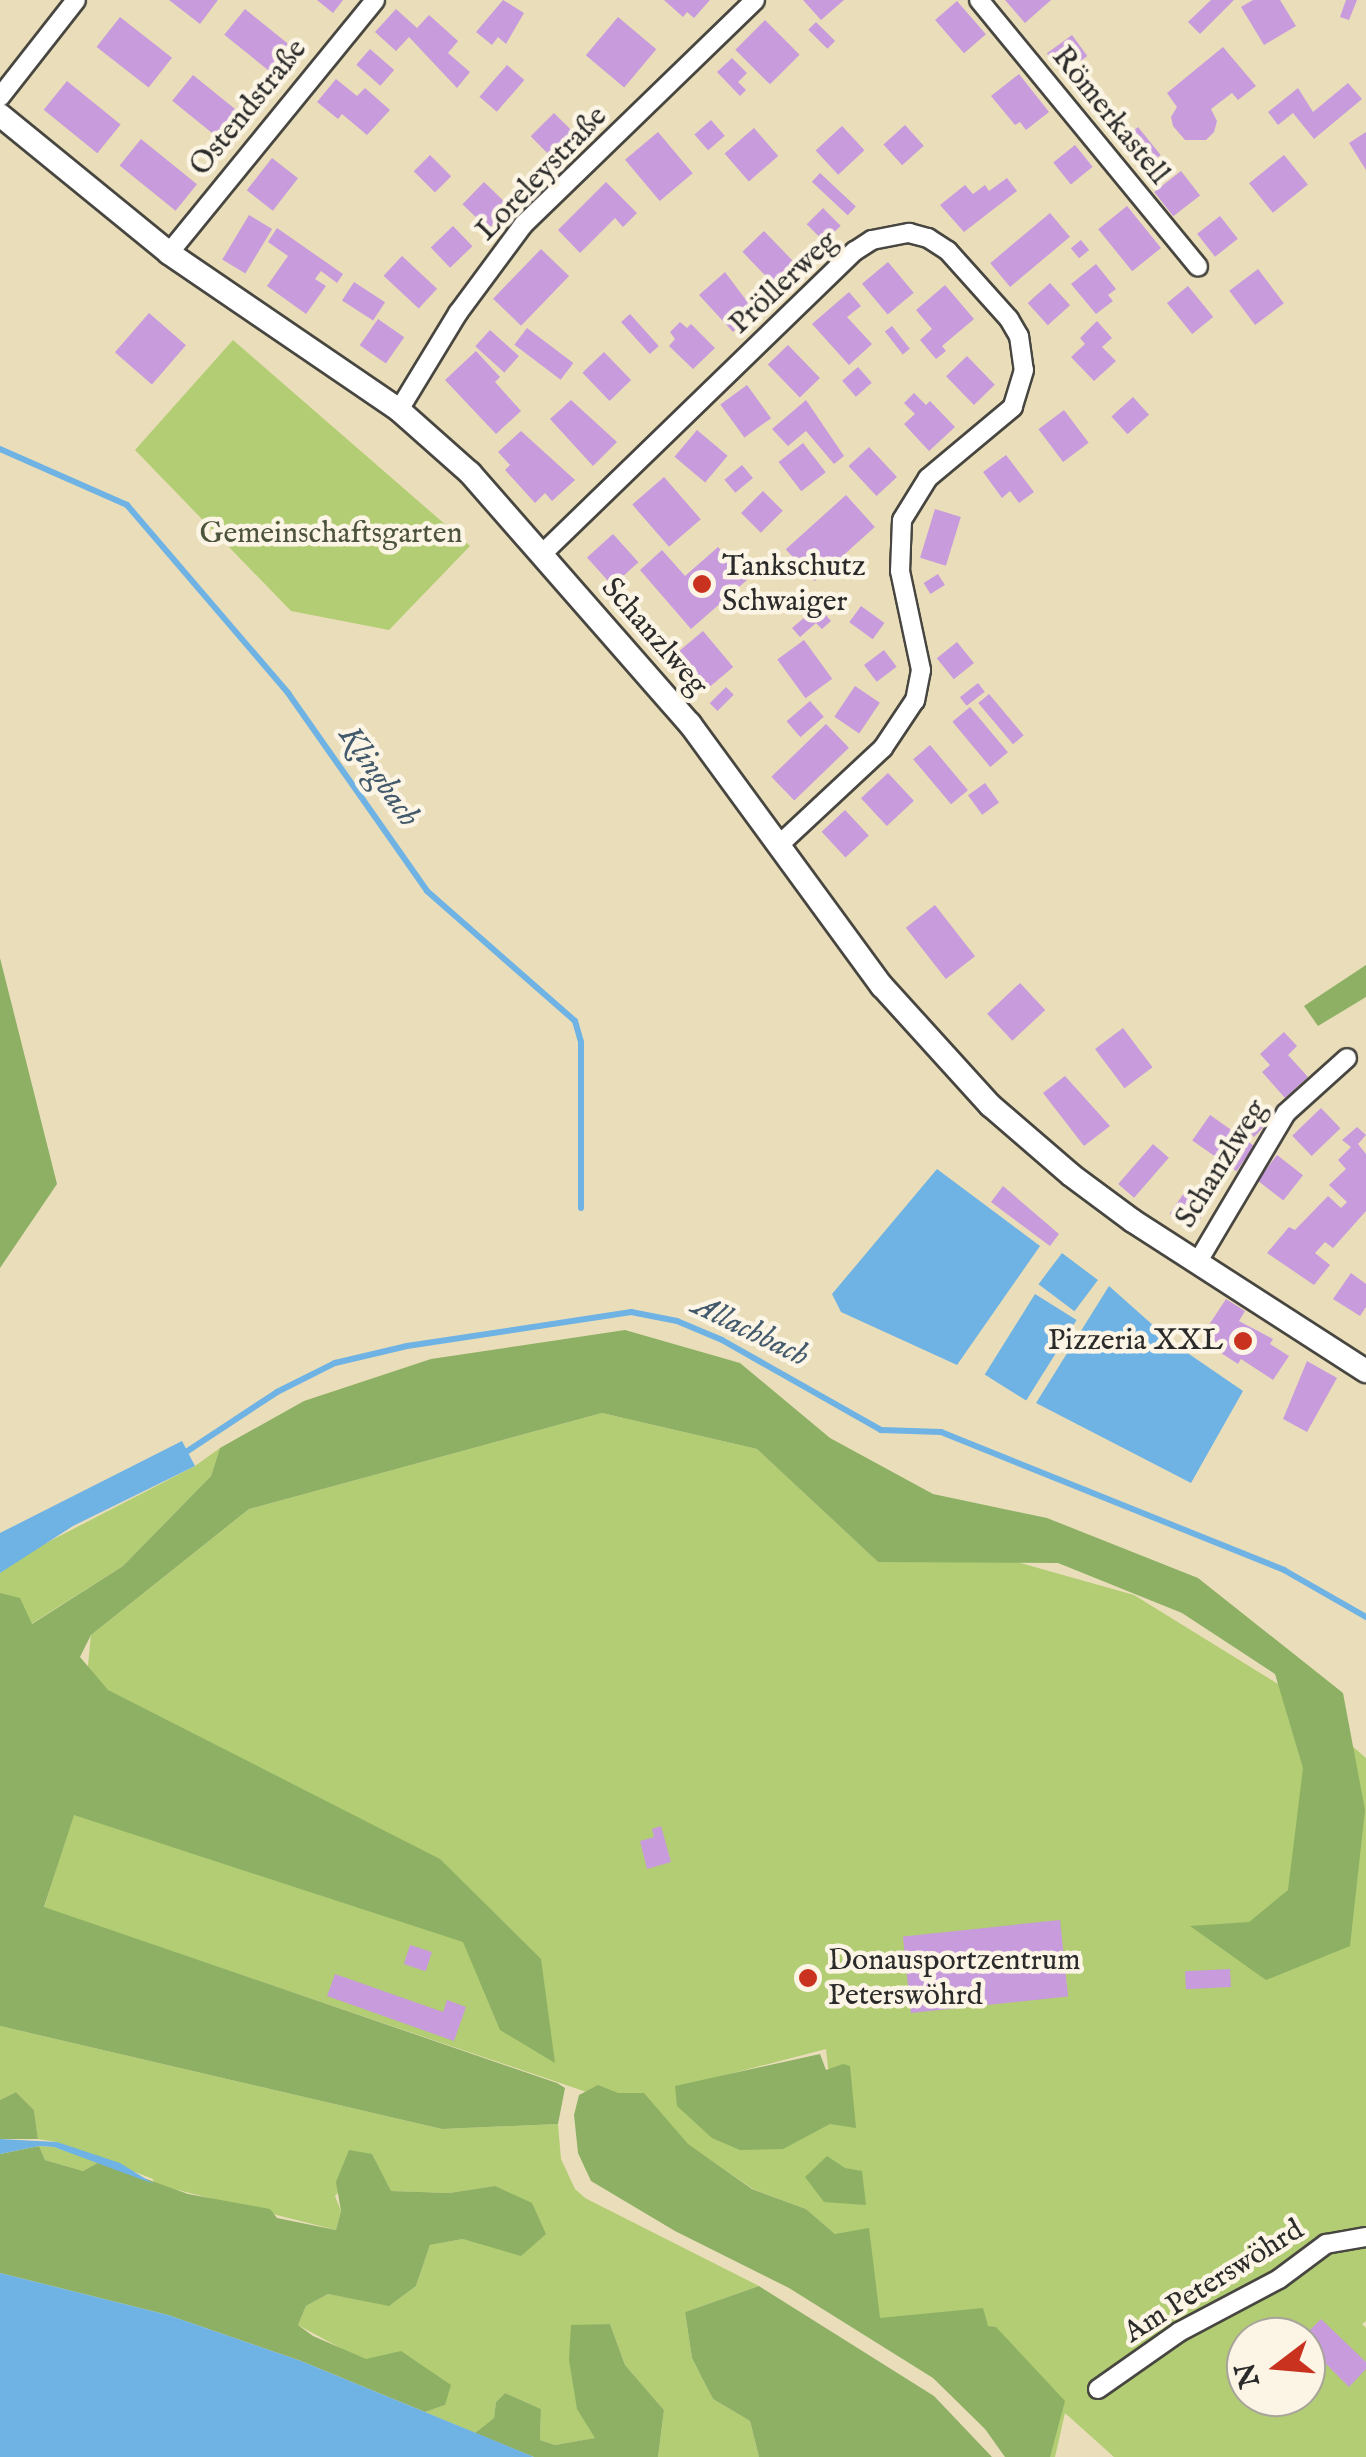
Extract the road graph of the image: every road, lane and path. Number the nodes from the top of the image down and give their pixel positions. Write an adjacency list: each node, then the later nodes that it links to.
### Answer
1 (76, 0): 5 (street)
2 (375, 0): 7 (street, Ostendstraße)
3 (755, 0): 9 (street, Loreleystraße)
4 (979, 0): 8 (street, Römerkastell)
5 (0, 97)
6 (0, 115): 7 (street, Schanzlweg)
7 (169, 253): 9 (street, Schanzlweg)
8 (1198, 267)
9 (399, 410): 10 (street, Schanzlweg)
10 (542, 554): 11 (street, Schanzlweg); 11 (street, Pröllerweg)
11 (781, 843): 13 (street, Schanzlweg)
12 (1347, 1058): 13 (street, Schanzlweg)
13 (1196, 1263): 14 (street, Schanzlweg)
14 (1366, 1371)
15 (1366, 2237): 16 (street, Am Peterswöhrd)
16 (1098, 2390)

